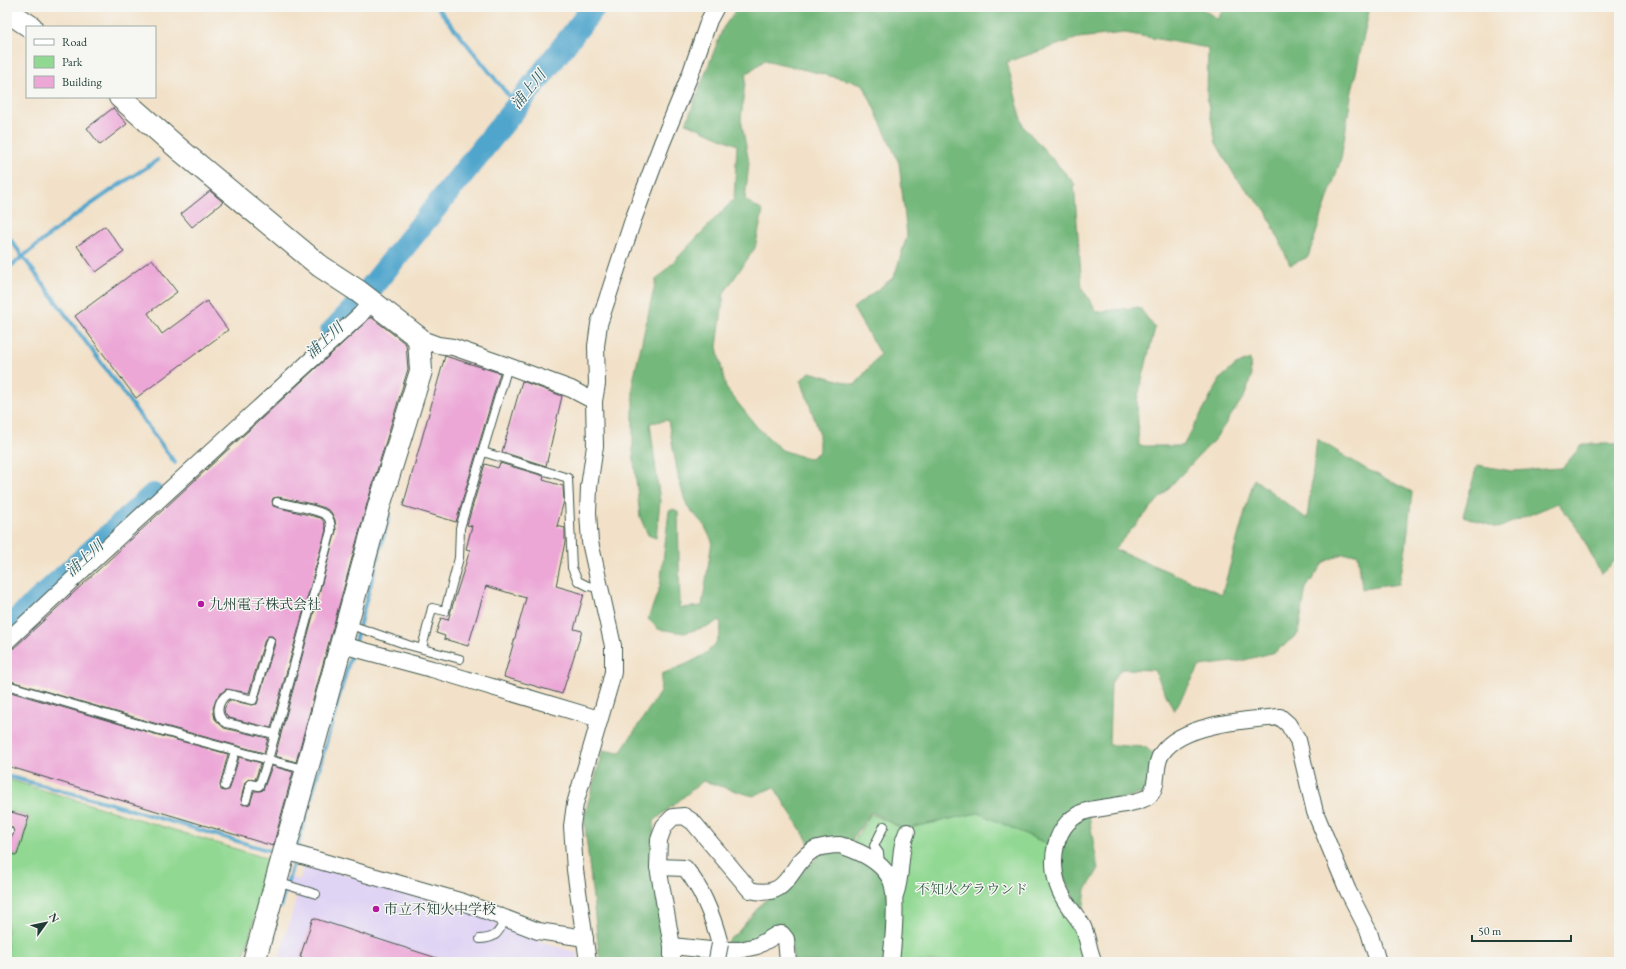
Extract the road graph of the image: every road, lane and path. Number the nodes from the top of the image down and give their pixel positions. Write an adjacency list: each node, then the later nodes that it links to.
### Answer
1 (716, 7): 8 (street)
2 (7, 11): 3 (street)
3 (30, 26)
4 (121, 98): 5 (street)
5 (366, 297): 6 (street); 13 (street)
6 (419, 338): 7 (street); 12 (street)
7 (508, 366): 8 (street); 9 (lane)
8 (594, 401): 11 (street)
9 (483, 452): 11 (lane); 16 (lane)
10 (277, 502): 20 (lane)
11 (599, 588): 19 (street)
12 (355, 626): 15 (street); 16 (lane)
13 (7, 641)
14 (270, 641): 20 (lane)
15 (349, 647): 19 (street); 23 (street)
16 (422, 648): 17 (lane)
17 (460, 659)
18 (7, 685): 21 (lane)
19 (599, 719): 35 (street)
20 (275, 734): 22 (lane)
21 (236, 751): 22 (lane); 24 (lane)
22 (268, 760): 23 (lane); 25 (lane)
23 (307, 770): 28 (street)
24 (225, 786)
25 (246, 800)
26 (884, 826): 29 (lane)
27 (907, 832): 33 (street)
28 (293, 853): 31 (street); 34 (street)
29 (880, 864): 30 (street); 33 (street)
30 (658, 867): 37 (street); 38 (street)
31 (284, 884): 32 (lane); 39 (street)
32 (316, 894)
33 (894, 898): 43 (street)
34 (506, 918): 35 (street); 36 (lane)
35 (585, 938): 40 (street)
36 (480, 939)
37 (672, 946): 41 (street); 42 (street)
38 (718, 955)
39 (254, 962)
40 (588, 962)
41 (672, 962)
42 (788, 962)
43 (891, 962)
44 (1094, 962): 45 (street)
45 (1378, 962)

